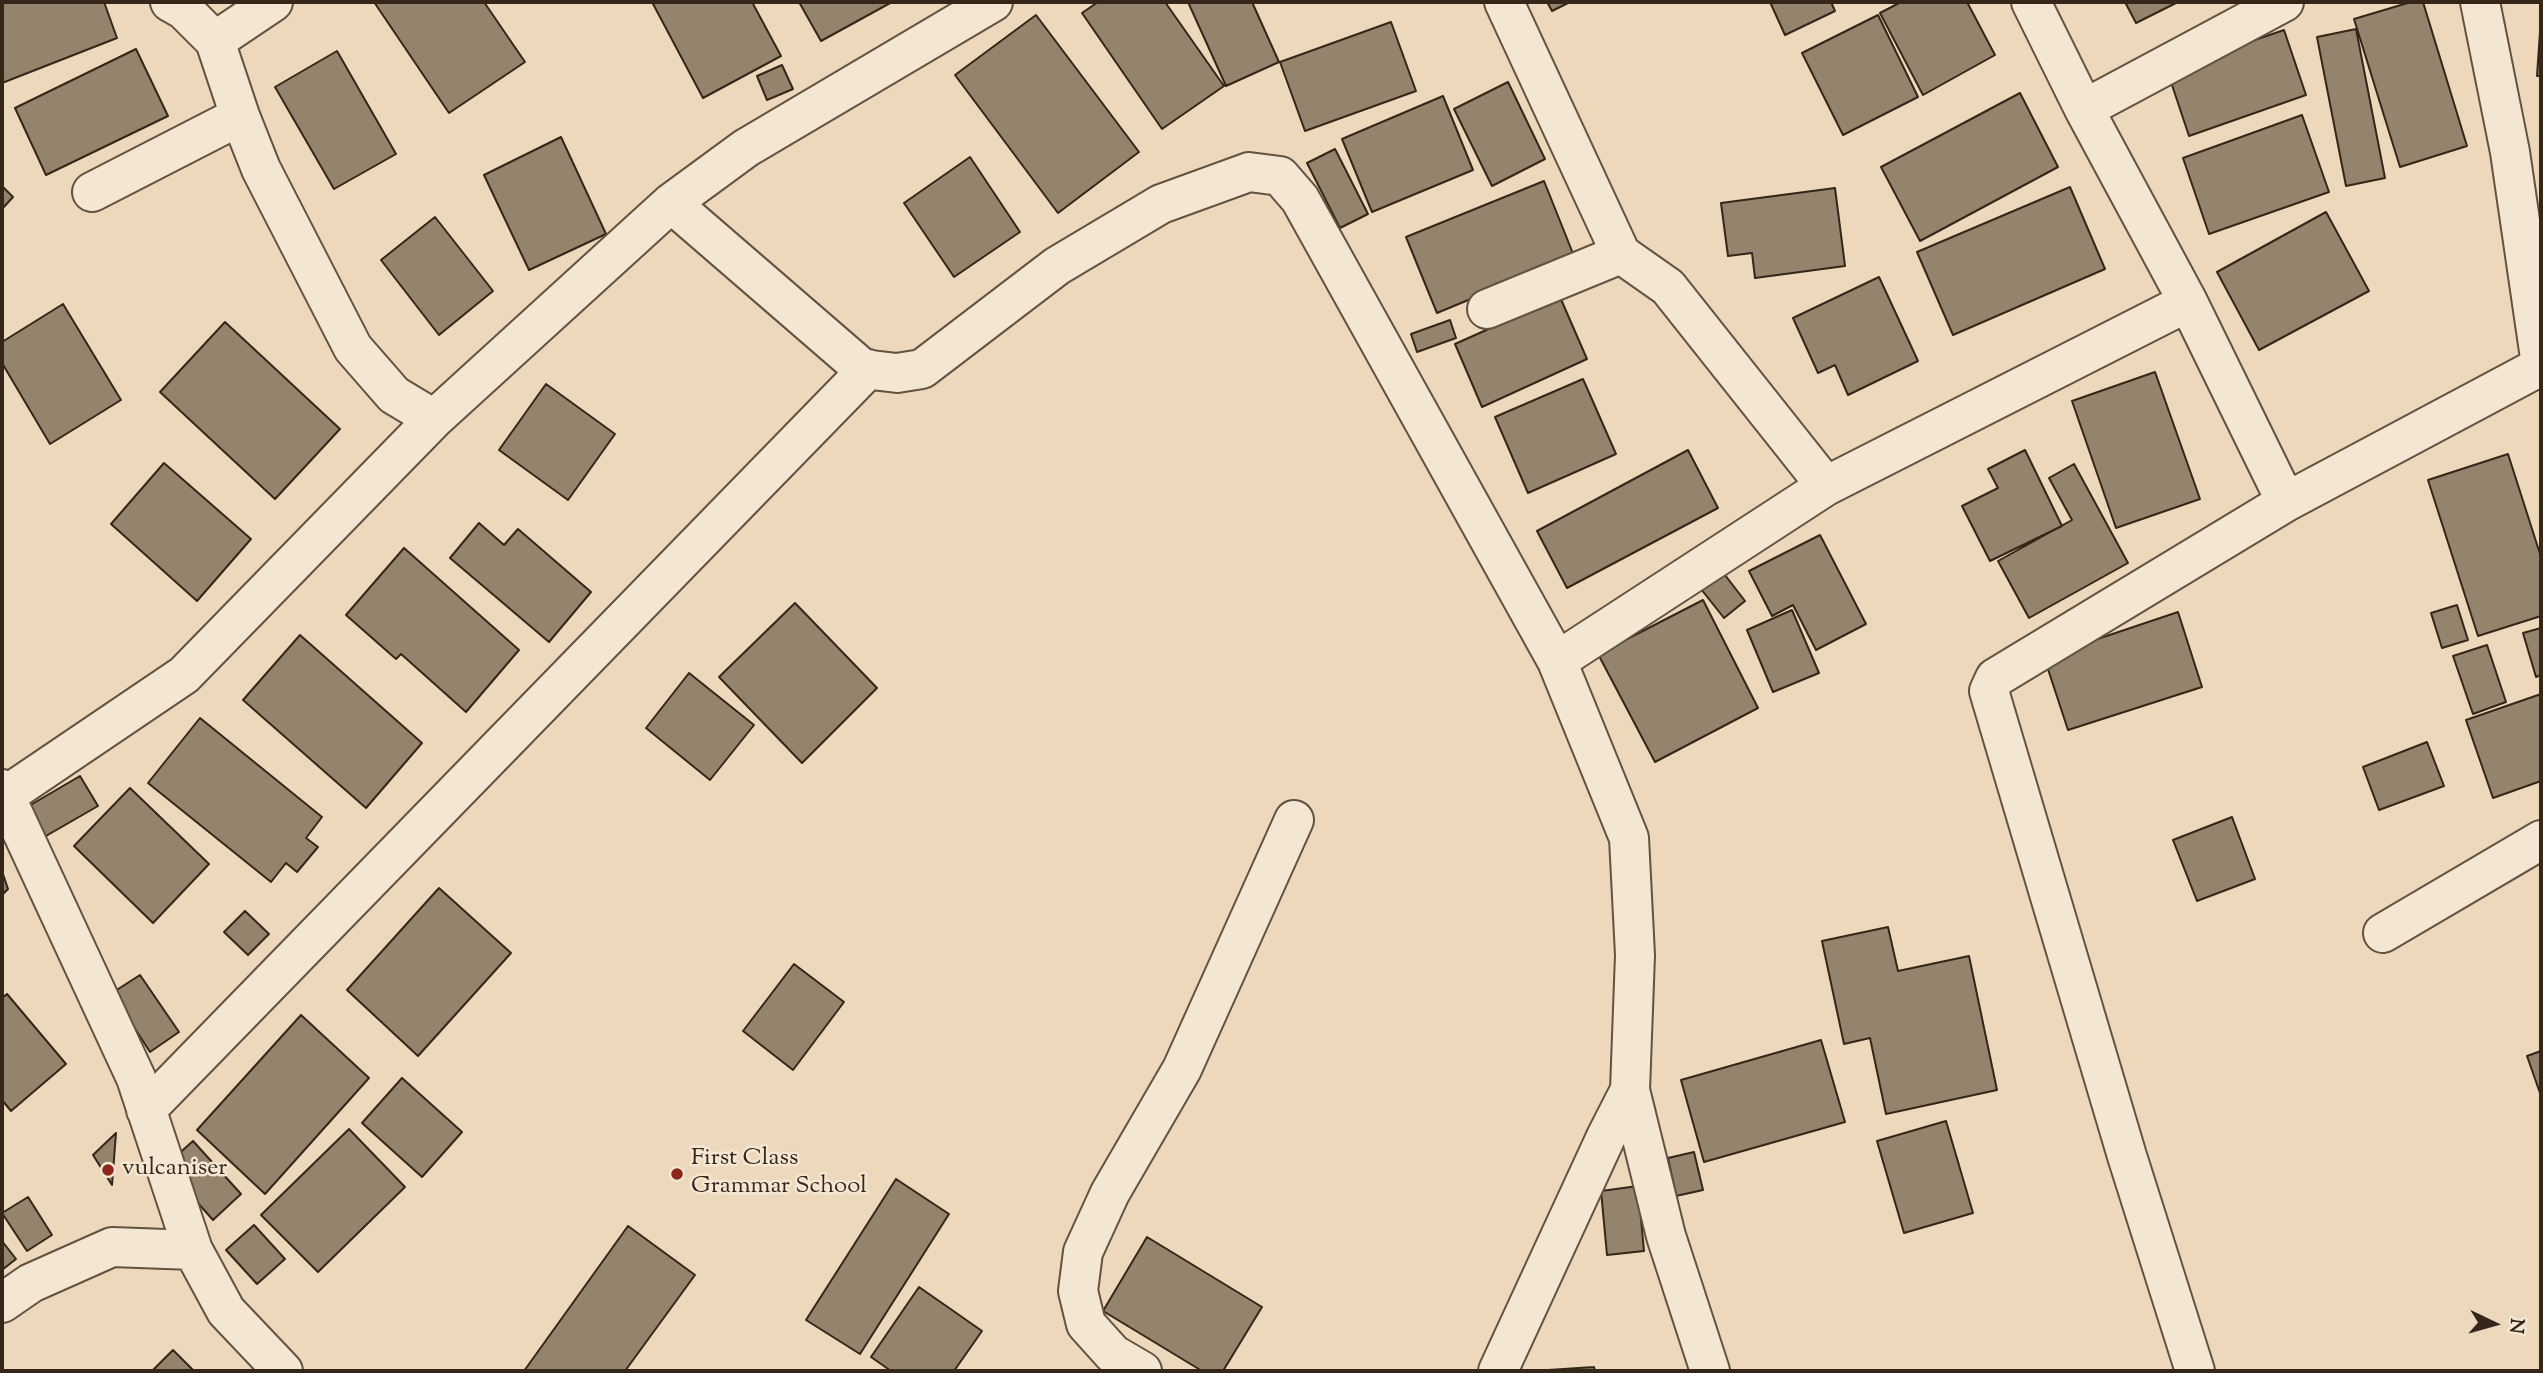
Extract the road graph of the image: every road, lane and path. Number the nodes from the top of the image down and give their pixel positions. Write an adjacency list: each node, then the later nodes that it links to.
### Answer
1 (170, 2): 8 (street)
2 (273, 2): 8 (street)
3 (993, 2): 12 (street)
4 (1504, 2): 13 (street)
5 (2031, 2): 9 (street)
6 (2284, 2): 9 (street)
7 (2480, 2): 16 (street)
8 (215, 41): 10 (street)
9 (2084, 109): 14 (street)
10 (240, 116): 11 (street); 18 (street)
11 (92, 192)
12 (671, 203): 17 (street); 18 (street)
13 (1621, 254): 15 (street); 19 (street)
14 (2188, 302): 19 (street); 20 (street)
15 (1487, 309)
16 (2541, 366): 20 (street)
17 (868, 369): 21 (street); 27 (street)
18 (434, 419): 22 (street)
19 (1826, 486): 21 (street)
20 (2286, 502): 34 (street)
21 (1557, 661): 26 (street)
22 (3, 794): 27 (street)
23 (1294, 820): 31 (street)
24 (2541, 840): 25 (street)
25 (2383, 933)
26 (1630, 1090): 32 (street); 33 (street)
27 (146, 1110): 28 (street)
28 (193, 1250): 29 (street); 30 (street)
29 (2, 1303)
30 (283, 1371)
31 (1142, 1371)
32 (1498, 1371)
33 (1710, 1371)
34 (2195, 1371)

